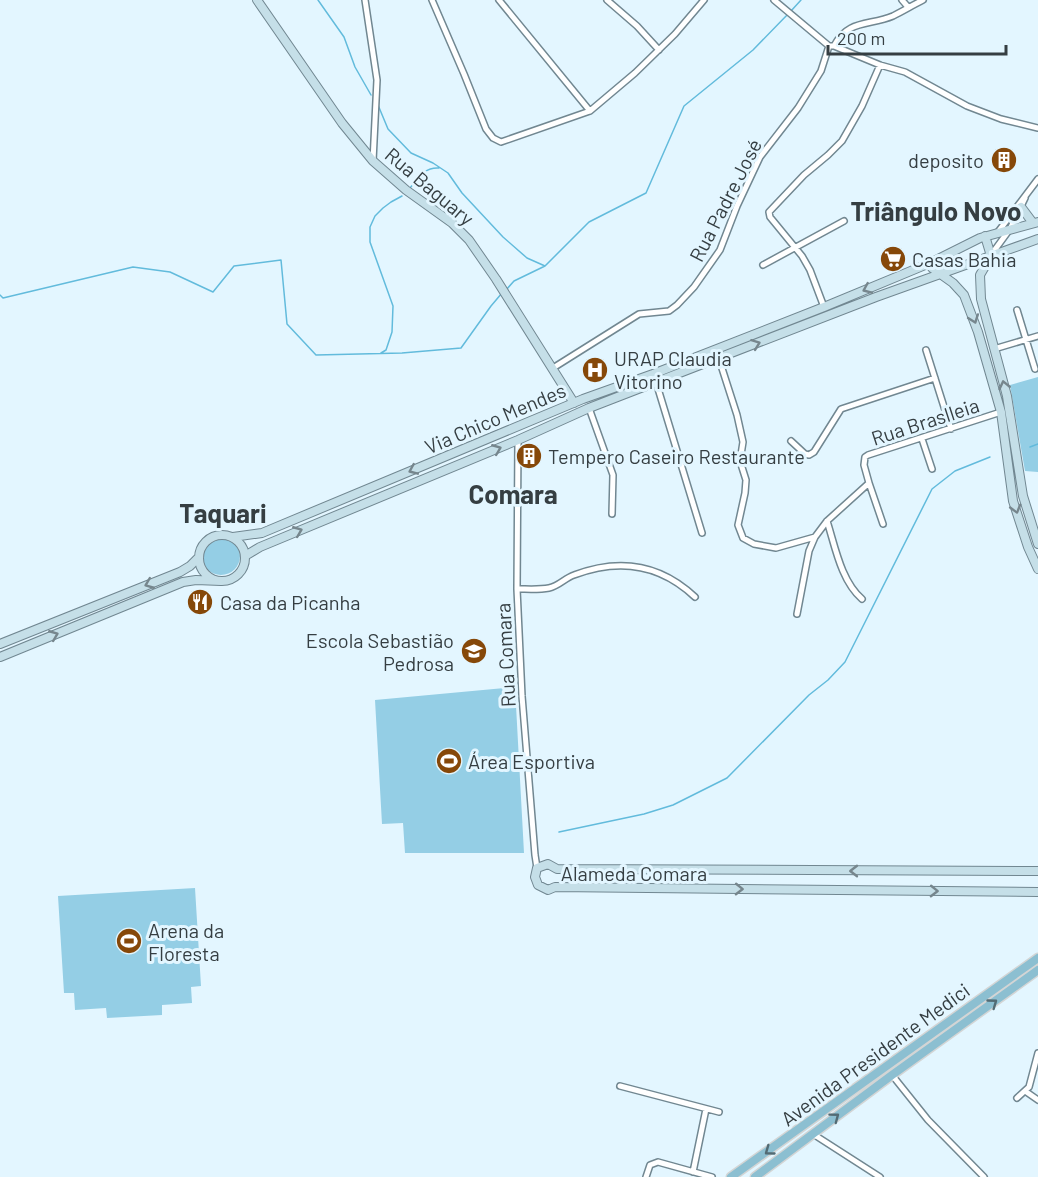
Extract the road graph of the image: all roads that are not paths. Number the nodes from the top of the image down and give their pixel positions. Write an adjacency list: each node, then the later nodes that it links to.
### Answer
1 (256, 0): 16 (main road, Rua Baguary)
2 (365, 0): 16 (street)
3 (432, 0): 14 (street)
4 (499, 0): 14 (street)
5 (607, 0): 12 (street)
6 (704, 0): 12 (street)
7 (774, 0): 11 (street)
8 (902, 0): 10 (street)
9 (923, 0): 10 (street, Rua Padre José)
10 (908, 7): 11 (street, Rua Padre José)
11 (832, 46): 13 (street); 38 (street, Rua Padre José)
12 (659, 50): 14 (street)
13 (880, 65): 15 (street); 26 (street)
14 (590, 111)
15 (1038, 128)
16 (373, 161): 38 (main road, Rua Baguary)
17 (1038, 179): 18 (street)
18 (1025, 198): 19 (street); 23 (street)
19 (1021, 207): 21 (main road); 22 (street)
20 (844, 221): 26 (street)
21 (1035, 222): 22 (main road, Via Chico Mendes)
22 (1010, 229): 23 (main road, Via Chico Mendes); 27 (street)
23 (998, 232): 24 (main road, Via Chico Mendes)
24 (985, 236): 27 (main road); 28 (main road, Via Chico Mendes)
25 (1038, 239): 27 (main road, Via Chico Mendes)
26 (796, 248): 29 (street); 31 (street)
27 (991, 256): 30 (main road, Via Chico Mendes); 35 (main road)
28 (930, 263): 30 (main road); 31 (main road, Via Chico Mendes, one-way to 31)
29 (763, 265)
30 (940, 274): 37 (main road, Via Chico Mendes, one-way to 30); 44 (main road, one-way to 44)
31 (824, 308): 42 (main road, Via Chico Mendes)
32 (1017, 310): 34 (street)
33 (1038, 336): 34 (street)
34 (1026, 339): 35 (street); 39 (street)
35 (994, 349): 49 (main road, one-way to 35)
36 (926, 350): 40 (street)
37 (719, 359): 41 (main road, Via Chico Mendes); 59 (street)
38 (553, 368): 42 (main road, Rua Baguary)
39 (1035, 369)
40 (935, 378): 45 (street); 48 (street)
41 (656, 382): 43 (main road, Via Chico Mendes); 57 (street)
42 (574, 403): 58 (main road, Via Chico Mendes, one-way to 58)
43 (589, 408): 47 (main road, Via Chico Mendes); 53 (street)
44 (1001, 412): 45 (street, Rua Braslleia); 50 (main road)
45 (951, 429): 46 (street, Rua Braslleia)
46 (922, 439): 51 (street); 52 (street, Rua Braslleia)
47 (518, 440): 62 (main road, Via Chico Mendes, one-way to 47); 65 (street, Rua Comara)
48 (791, 441)
49 (1015, 449): 50 (main road); 56 (main road)
50 (1005, 451): 63 (main road, one-way to 63)
51 (932, 469)
52 (869, 483): 54 (street); 55 (street)
53 (612, 514)
54 (827, 521): 59 (street); 67 (street)
55 (883, 524)
56 (1035, 528): 60 (main road)
57 (702, 533)
58 (233, 537): 61 (main road); 62 (main road)
59 (815, 537): 68 (street)
60 (1038, 544)
61 (199, 556): 64 (main road); 69 (main road, one-way to 69)
62 (245, 556): 64 (main road)
63 (1038, 569)
64 (220, 581): 70 (main road, one-way to 64)
65 (517, 589): 66 (street); 71 (street, Rua Comara)
66 (695, 597)
67 (862, 599)
68 (797, 614)
69 (0, 644)
70 (0, 657)
71 (537, 868): 72 (main road, Alameda Comara); 74 (main road, Alameda Comara)
72 (557, 869): 73 (main road, Alameda Comara, one-way to 72); 74 (main road)
73 (1038, 871)
74 (555, 887): 75 (main road, Alameda Comara, one-way to 75)
75 (1038, 892)
76 (1038, 958): 90 (main road, Avenida Presidente Medici, one-way to 90)
77 (1038, 970): 79 (main road, Avenida Presidente Medici, one-way to 77)
78 (1038, 1053): 81 (street)
79 (892, 1075): 86 (main road, Avenida Presidente Medici, one-way to 79); 93 (street)
80 (620, 1086): 84 (street)
81 (1025, 1091): 82 (street); 83 (street)
82 (1017, 1098)
83 (1038, 1100)
84 (706, 1109): 85 (street); 87 (street)
85 (719, 1112)
86 (813, 1134): 91 (main road, Avenida Presidente Medici); 92 (street)
87 (693, 1172): 88 (street); 89 (street)
88 (646, 1177)
89 (712, 1177)
90 (731, 1177)
91 (755, 1177)
92 (880, 1177)
93 (984, 1177)

